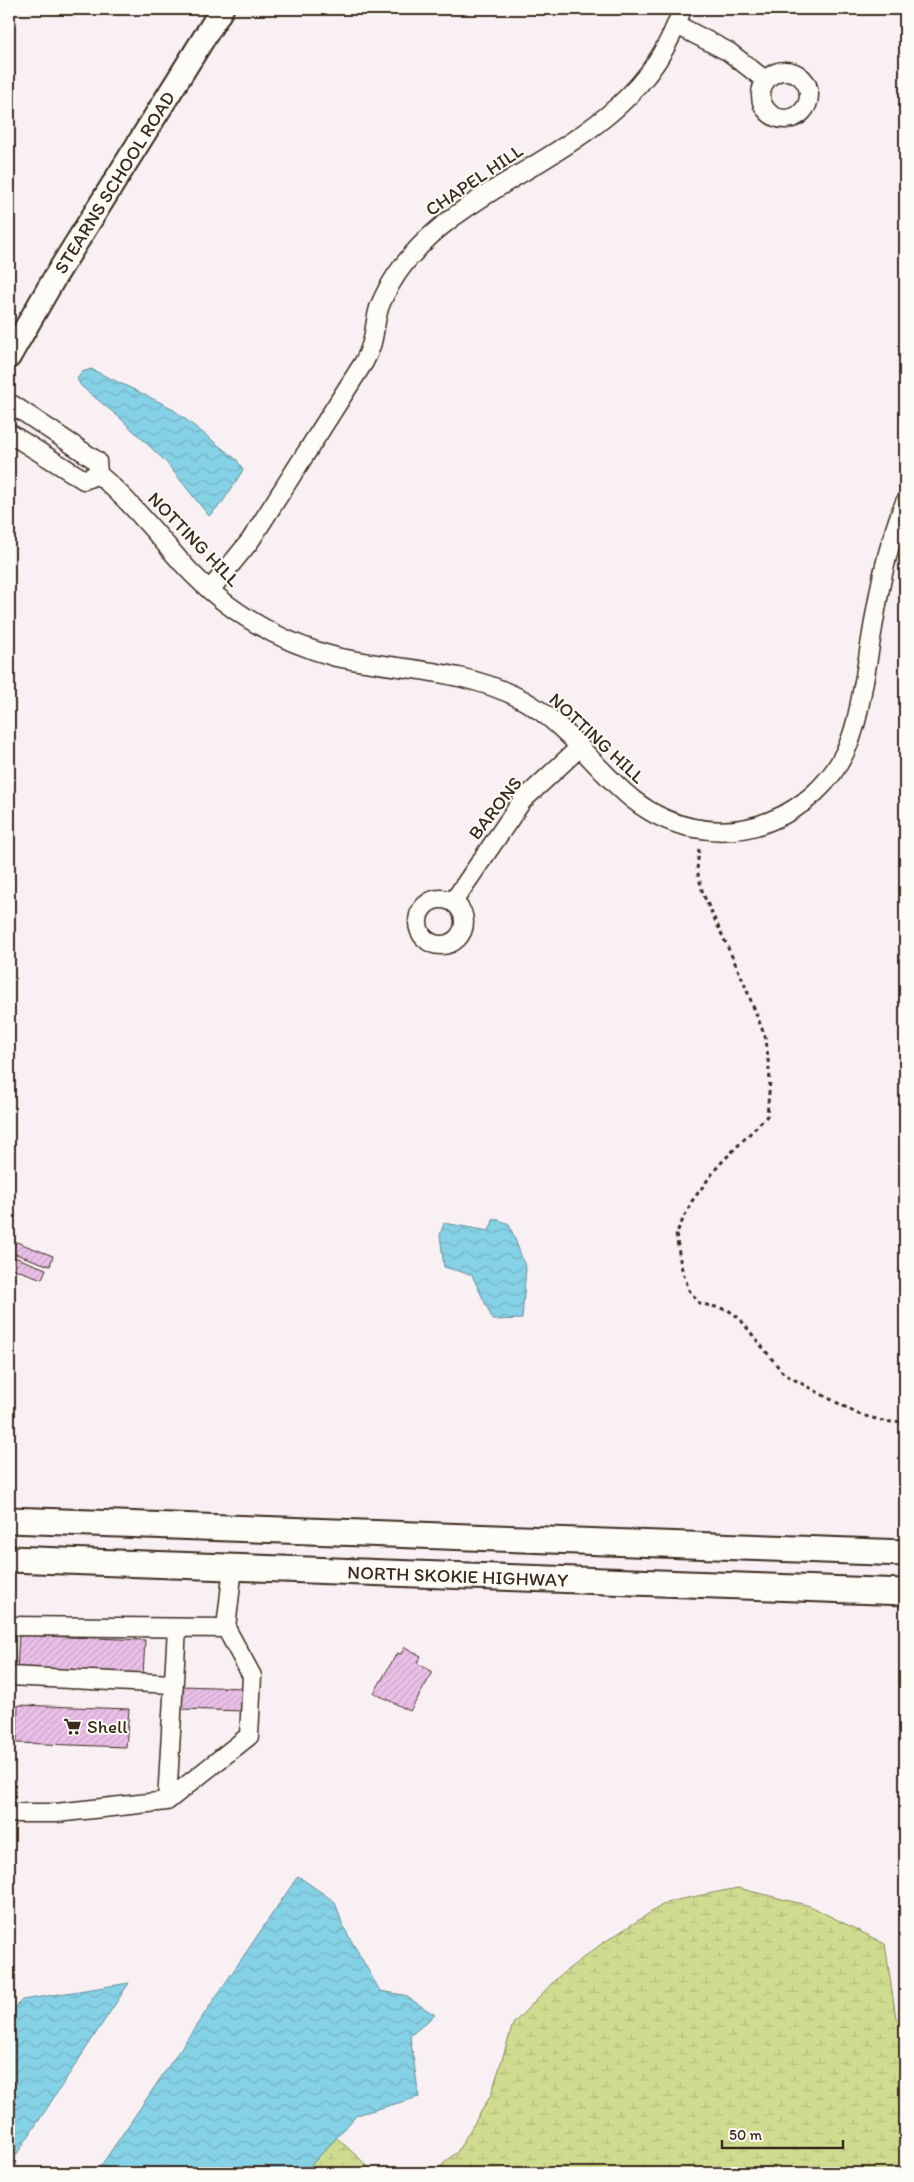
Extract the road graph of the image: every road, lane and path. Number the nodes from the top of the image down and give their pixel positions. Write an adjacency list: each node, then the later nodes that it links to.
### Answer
1 (222, 9): 4 (main road, STEARNS SCHOOL ROAD)
2 (680, 17): 3 (street); 9 (street, CHAPEL HILL)
3 (766, 80)
4 (9, 356)
5 (9, 405): 7 (street, NOTTING HILL)
6 (9, 434): 7 (street)
7 (98, 474): 9 (street, NOTTING HILL)
8 (905, 502): 10 (street, NOTTING HILL)
9 (210, 590): 10 (street, NOTTING HILL)
10 (580, 747): 12 (street, BARONS)
11 (699, 849): 13 (path)
12 (453, 902)
13 (905, 1422)
14 (9, 1520): 15 (highway)
15 (905, 1553)
16 (9, 1559): 17 (highway, NORTH SKOKIE HIGHWAY)
17 (234, 1567): 18 (highway, NORTH SKOKIE HIGHWAY); 21 (street)
18 (905, 1592)
19 (9, 1626): 20 (street)
20 (177, 1628): 21 (street); 23 (street)
21 (226, 1628): 24 (street)
22 (9, 1676): 23 (street)
23 (174, 1684): 24 (street)
24 (167, 1801): 25 (street)
25 (9, 1814)

